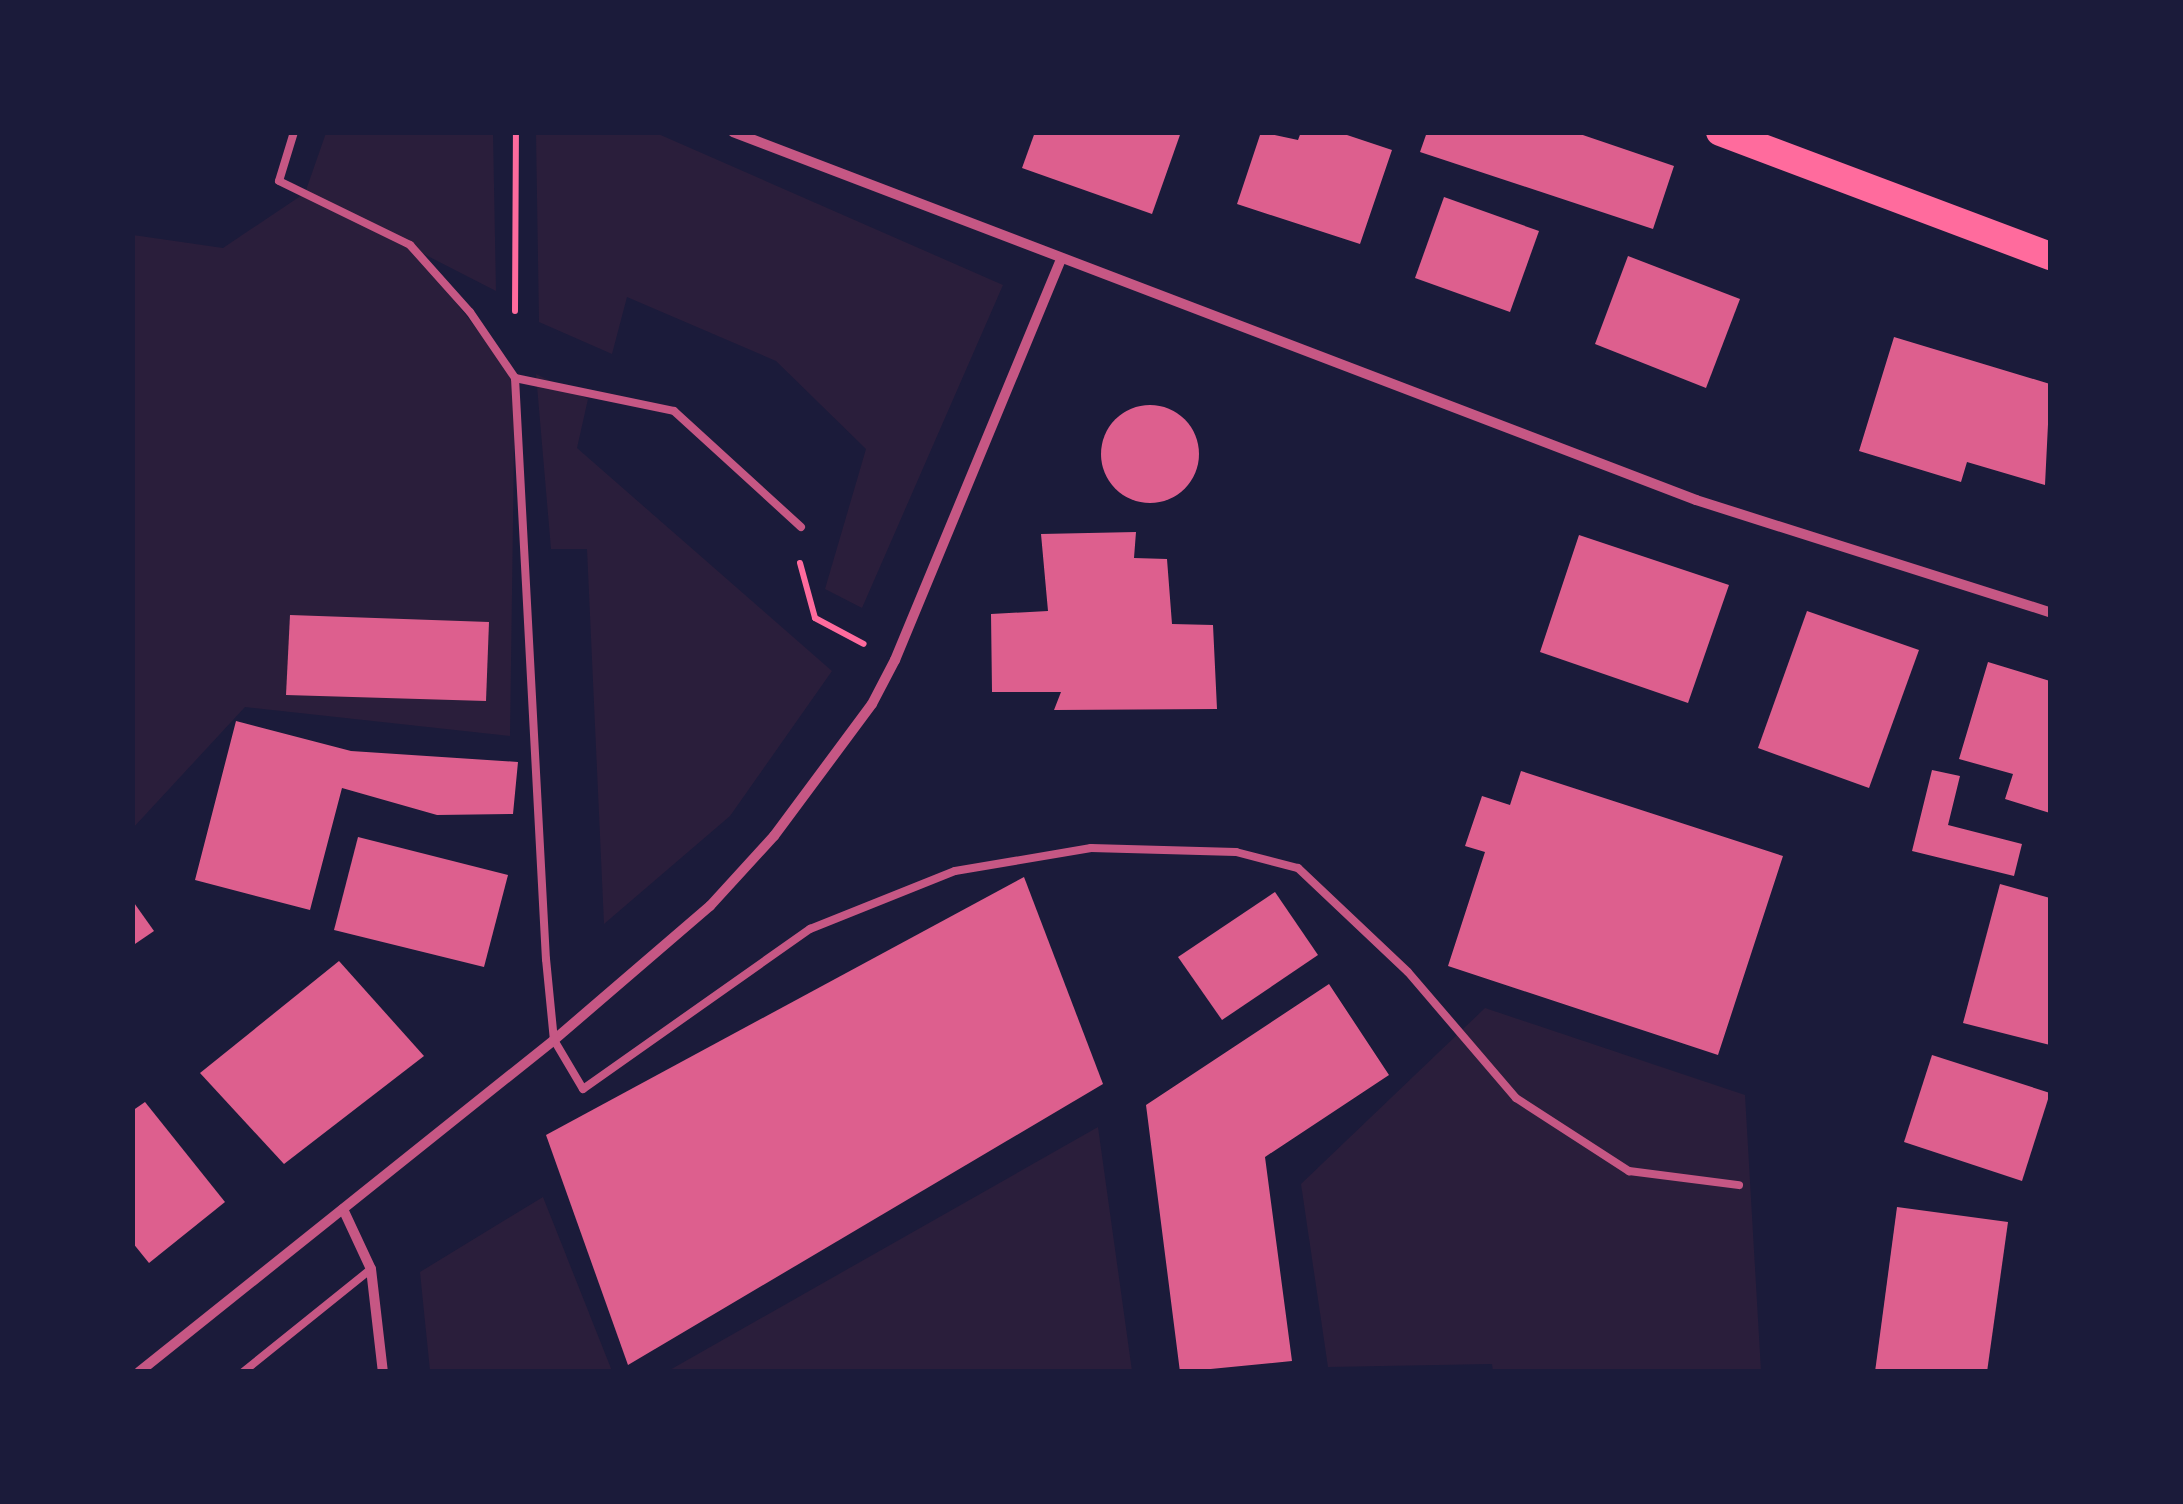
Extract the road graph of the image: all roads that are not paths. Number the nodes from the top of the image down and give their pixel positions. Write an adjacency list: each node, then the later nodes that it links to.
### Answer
1 (294, 132): 6 (lane)
2 (733, 132): 5 (street)
3 (1720, 132): 4 (highway)
4 (2050, 256)
5 (1060, 261): 8 (street); 9 (street)
6 (514, 378): 7 (lane); 9 (lane)
7 (801, 526)
8 (2050, 612)
9 (554, 1040): 10 (lane); 11 (street)
10 (1740, 1185)
11 (342, 1209): 12 (street); 13 (street)
12 (371, 1269): 14 (lane); 15 (street)
13 (140, 1372)
14 (243, 1372)
15 (384, 1372)

